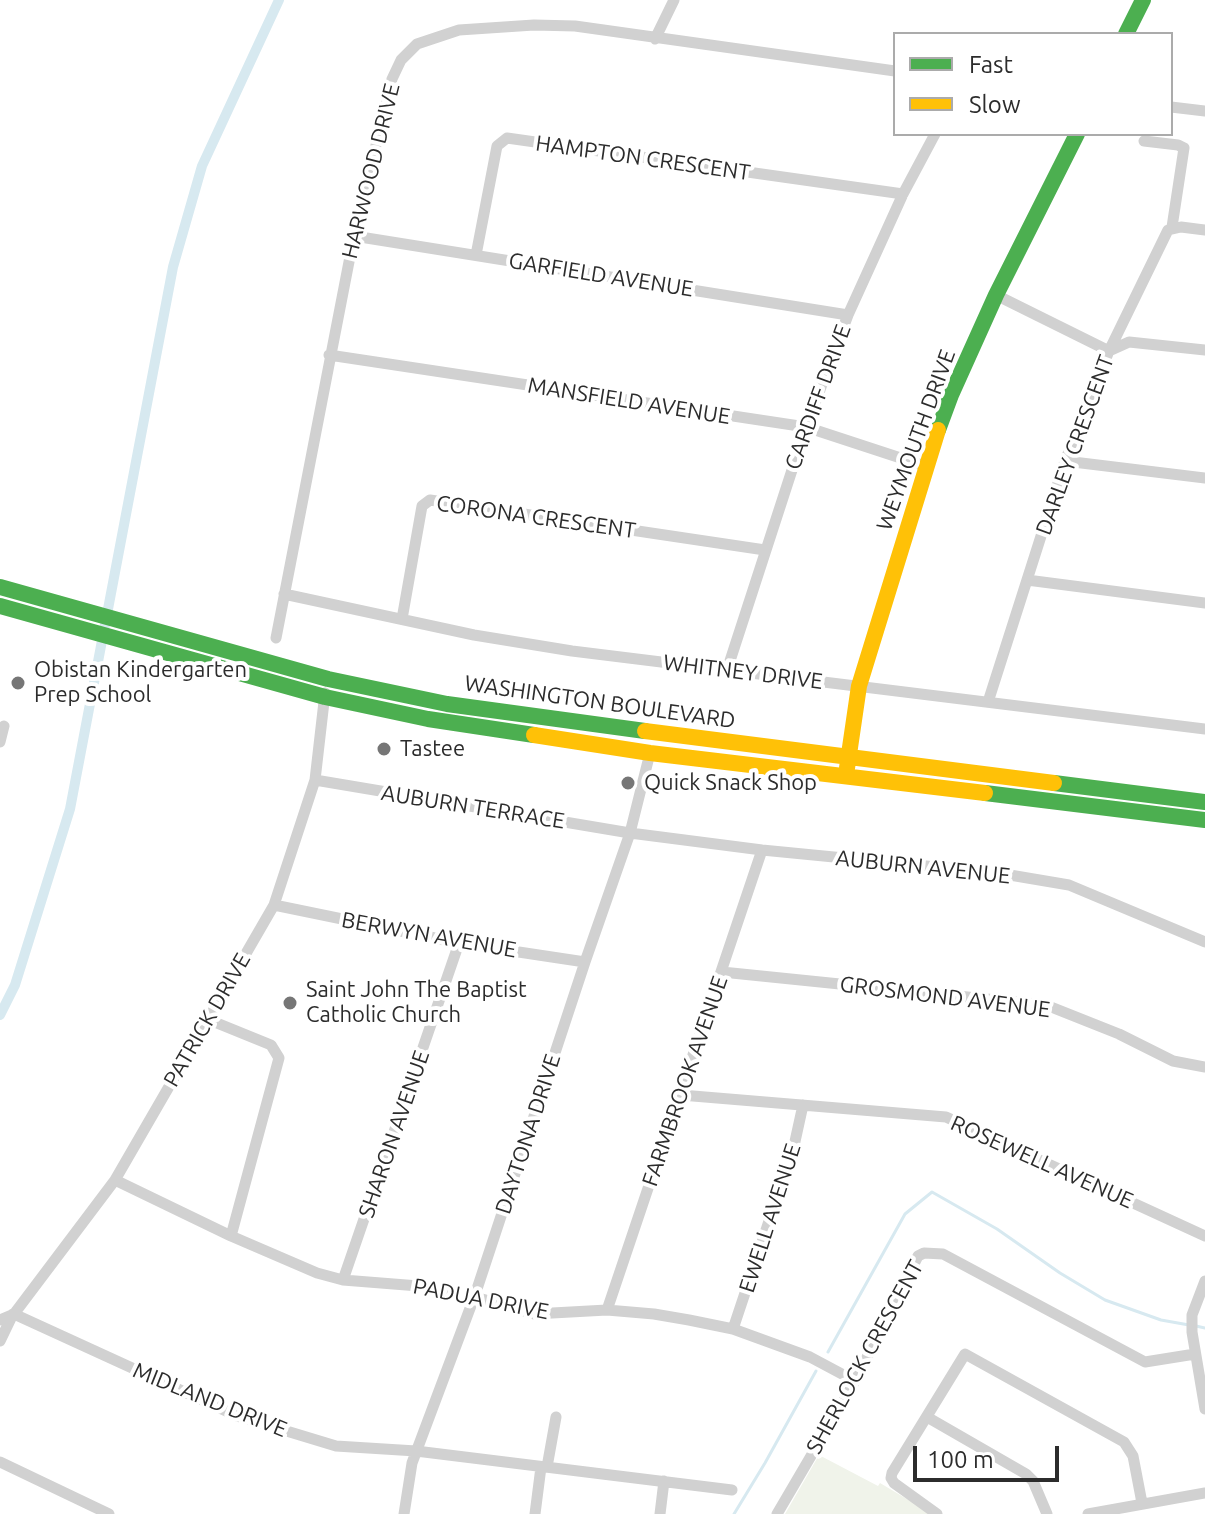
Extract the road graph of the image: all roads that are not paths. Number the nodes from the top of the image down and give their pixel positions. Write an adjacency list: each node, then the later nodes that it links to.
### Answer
1 (674, 0): 4 (street)
2 (1143, 0): 3 (main road)
3 (1127, 32)
4 (655, 39): 5 (street, HARWOOD DRIVE); 14 (street, HARWOOD DRIVE)
5 (893, 71)
6 (1173, 107): 7 (street)
7 (1205, 111)
8 (934, 136): 11 (street, CARDIFF DRIVE)
9 (1076, 136): 16 (main road, WEYMOUTH DRIVE)
10 (1144, 141): 12 (street)
11 (903, 194): 15 (street, HAMPTON CRESCENT); 17 (street, CARDIFF DRIVE)
12 (1172, 227): 13 (street); 19 (street, DARLEY CRESCENT)
13 (1205, 230)
14 (354, 236): 15 (street, GARFIELD AVENUE); 20 (street, HARWOOD DRIVE)
15 (476, 255): 17 (street, GARFIELD AVENUE)
16 (996, 295): 19 (street); 23 (main road, WEYMOUTH DRIVE)
17 (848, 315): 21 (street, CARDIFF DRIVE)
18 (1205, 350): 19 (street)
19 (1109, 351): 22 (street, DARLEY CRESCENT)
20 (329, 355): 21 (street, MANSFIELD AVENUE); 28 (street, HARWOOD DRIVE)
21 (806, 427): 23 (street, MANSFIELD AVENUE); 25 (street, CARDIFF DRIVE)
22 (1065, 461): 24 (street); 26 (street, DARLEY CRESCENT)
23 (925, 466): 35 (main road, WEYMOUTH DRIVE)
24 (1205, 478)
25 (765, 550): 31 (street, CORONA CRESCENT); 33 (street, CARDIFF DRIVE)
26 (1027, 580): 29 (street); 37 (street, DARLEY CRESCENT)
27 (0, 587): 34 (main road, WASHINGTON BOULEVARD)
28 (284, 594): 31 (street, WHITNEY DRIVE); 32 (street, HARWOOD DRIVE)
29 (1205, 603)
30 (0, 606): 36 (main road, WASHINGTON BOULEVARD)
31 (402, 619): 33 (street, WHITNEY DRIVE)
32 (276, 638)
33 (727, 670): 35 (street, WHITNEY DRIVE)
34 (328, 679): 36 (street, PATRICK DRIVE); 42 (main road, WASHINGTON BOULEVARD)
35 (859, 686): 37 (street, WHITNEY DRIVE); 42 (main road, WEYMOUTH DRIVE)
36 (325, 697): 41 (main road, WASHINGTON BOULEVARD); 44 (street, PATRICK DRIVE)
37 (988, 702): 39 (street, WHITNEY DRIVE)
38 (4, 726): 40 (street)
39 (1205, 729)
40 (0, 742)
41 (650, 753): 43 (main road, WASHINGTON BOULEVARD); 47 (street, DAYTONA DRIVE)
42 (848, 757): 43 (main road, WEYMOUTH DRIVE); 45 (main road, WASHINGTON BOULEVARD)
43 (845, 778): 46 (main road, WASHINGTON BOULEVARD)
44 (315, 780): 47 (street, AUBURN TERRACE); 49 (street, PATRICK DRIVE)
45 (1205, 802)
46 (1205, 820)
47 (630, 833): 48 (street, AUBURN AVENUE); 52 (street, DAYTONA DRIVE)
48 (762, 850): 50 (street, AUBURN AVENUE); 53 (street, FARMBROOK AVENUE)
49 (274, 905): 51 (street, BERWYN AVENUE); 54 (street, PATRICK DRIVE)
50 (1205, 942)
51 (459, 943): 52 (street, BERWYN AVENUE); 61 (street, SHARON AVENUE)
52 (585, 962): 63 (street, DAYTONA DRIVE)
53 (722, 972): 55 (street, GROSMOND AVENUE); 56 (street, FARMBROOK AVENUE)
54 (207, 1019): 58 (street, PATRICK DRIVE); 59 (street)
55 (1205, 1067)
56 (681, 1095): 57 (street, ROSEWELL AVENUE); 64 (street, FARMBROOK AVENUE)
57 (803, 1105): 60 (street, ROSEWELL AVENUE); 67 (street, EWELL AVENUE)
58 (115, 1180): 59 (street, PADUA DRIVE); 65 (street, PATRICK DRIVE)
59 (231, 1236): 61 (street, PADUA DRIVE)
60 (1205, 1236)
61 (343, 1280): 63 (street, PADUA DRIVE)
62 (1205, 1281): 69 (street)
63 (475, 1295): 64 (street, PADUA DRIVE); 74 (street, DAYTONA DRIVE)
64 (607, 1310): 67 (street, PADUA DRIVE)
65 (14, 1314): 66 (street, PATRICK DRIVE); 68 (street); 74 (street, MIDLAND DRIVE)
66 (0, 1320)
67 (733, 1329): 70 (street, PADUA DRIVE)
68 (0, 1341)
69 (1195, 1354): 70 (street, SHERLOCK CRESCENT); 71 (street)
70 (855, 1381): 87 (street, SHERLOCK CRESCENT)
71 (1205, 1409)
72 (556, 1417): 76 (street)
73 (927, 1417): 81 (street); 88 (street); 89 (street)
74 (416, 1451): 76 (street, MIDLAND DRIVE); 84 (street, DAYTONA DRIVE)
75 (0, 1462): 80 (street)
76 (544, 1467): 77 (street, MIDLAND DRIVE); 85 (street)
77 (664, 1481): 78 (street, MIDLAND DRIVE); 86 (street)
78 (732, 1490)
79 (1205, 1493): 81 (street)
80 (74, 1499): 82 (street); 83 (street)
81 (1142, 1503): 90 (street)
82 (70, 1514)
83 (109, 1514)
84 (404, 1514)
85 (535, 1514)
86 (660, 1514)
87 (777, 1514)
88 (937, 1514)
89 (1047, 1514)
90 (1088, 1514)

